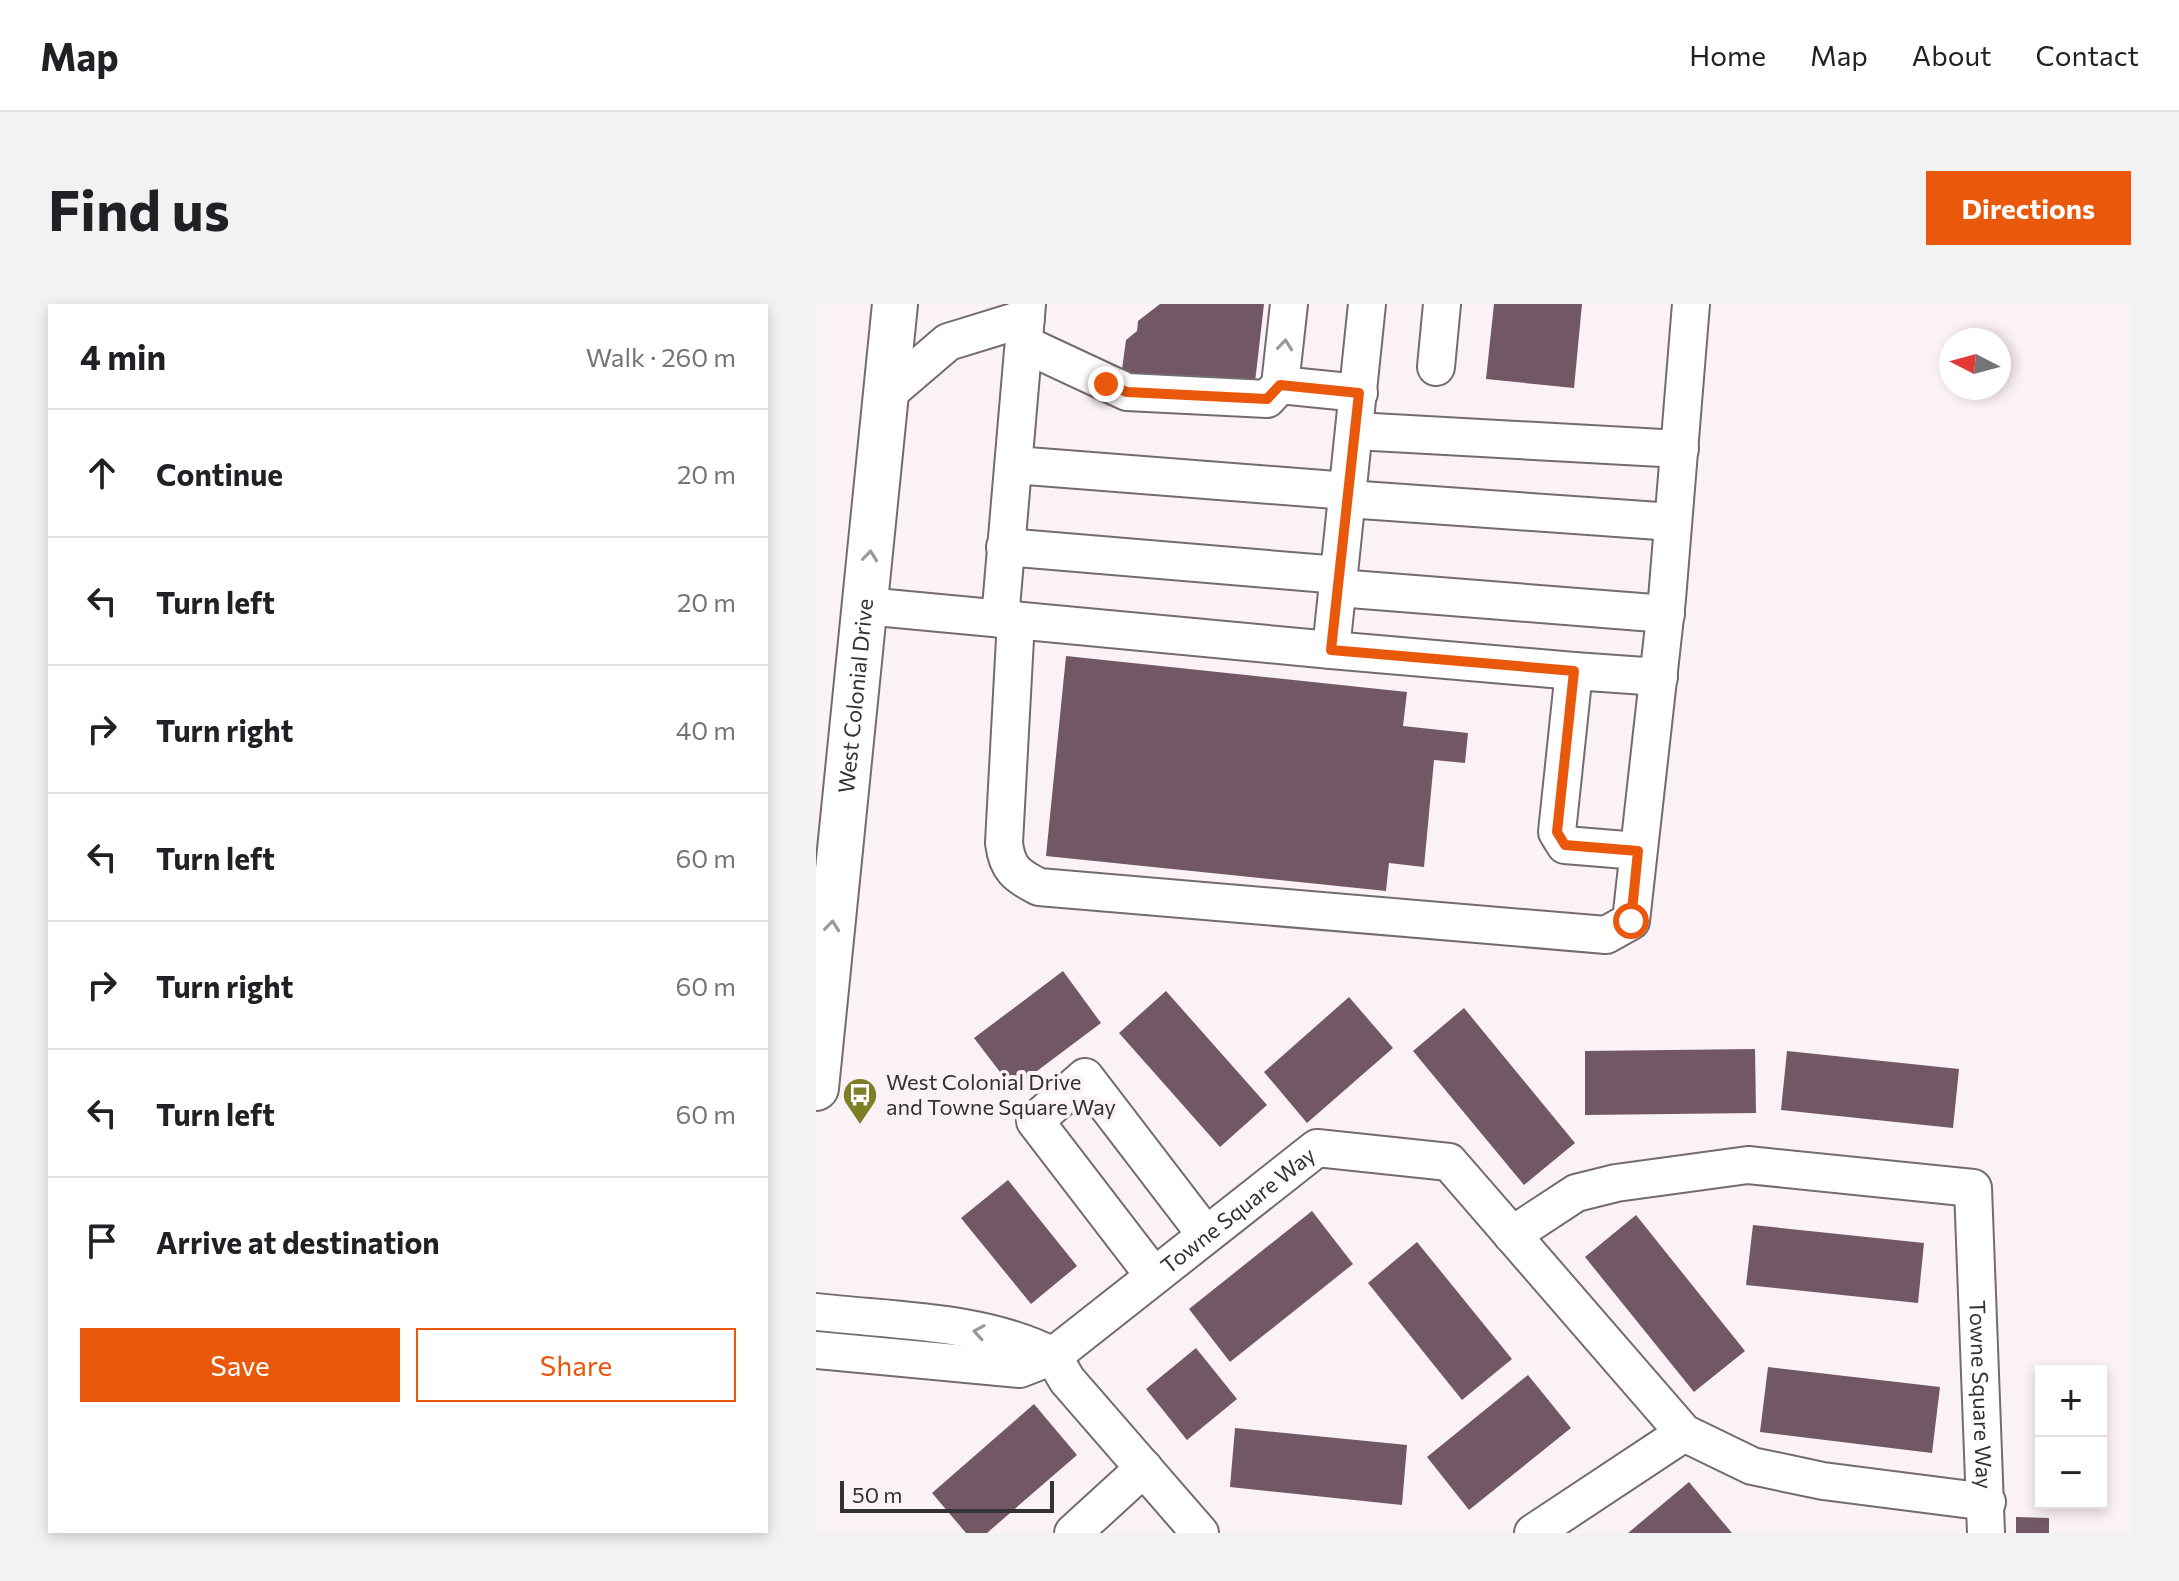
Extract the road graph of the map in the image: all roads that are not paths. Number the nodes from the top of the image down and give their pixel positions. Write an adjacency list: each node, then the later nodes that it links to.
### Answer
1 (895, 304): 10 (highway, West Colonial Drive)
2 (1289, 304): 8 (street, one-way to 2)
3 (1367, 304): 9 (street)
4 (1441, 304): 7 (street)
5 (1691, 304): 12 (street)
6 (1025, 322): 8 (street); 10 (street); 13 (street)
7 (1436, 367)
8 (1280, 385): 9 (street)
9 (1359, 393): 11 (street)
10 (886, 395): 18 (highway, West Colonial Drive, one-way to 10)
11 (1355, 431): 12 (street); 14 (street)
12 (1680, 449): 15 (street)
13 (1014, 465): 14 (street); 16 (street)
14 (1348, 495): 15 (street); 17 (street)
15 (1673, 522): 19 (street)
16 (1005, 547): 17 (street); 20 (street)
17 (1338, 582): 19 (street); 21 (street)
18 (865, 606): 20 (street); 25 (highway, West Colonial Drive, one-way to 18)
19 (1666, 614): 23 (street)
20 (1008, 619): 21 (street); 24 (street)
21 (1331, 650): 22 (street)
22 (1574, 671): 23 (street); 24 (street)
23 (1659, 677): 24 (street)
24 (1638, 851)
25 (816, 1088)
26 (1206, 1235): 27 (street, Towne Square Way); 28 (street, Towne Square Way); 28 (street)
27 (1512, 1235): 32 (street, Towne Square Way); 34 (street, Towne Square Way)
28 (1154, 1276): 31 (street, Towne Square Way)
29 (816, 1312): 31 (street, one-way to 29)
30 (816, 1350): 31 (street, Towne Square Way)
31 (1053, 1356): 33 (street)
32 (1684, 1433): 34 (street, Towne Square Way); 35 (street)
33 (1144, 1468): 36 (street); 37 (street)
34 (1987, 1517)
35 (1540, 1531)
36 (1073, 1533)
37 (1200, 1533)

